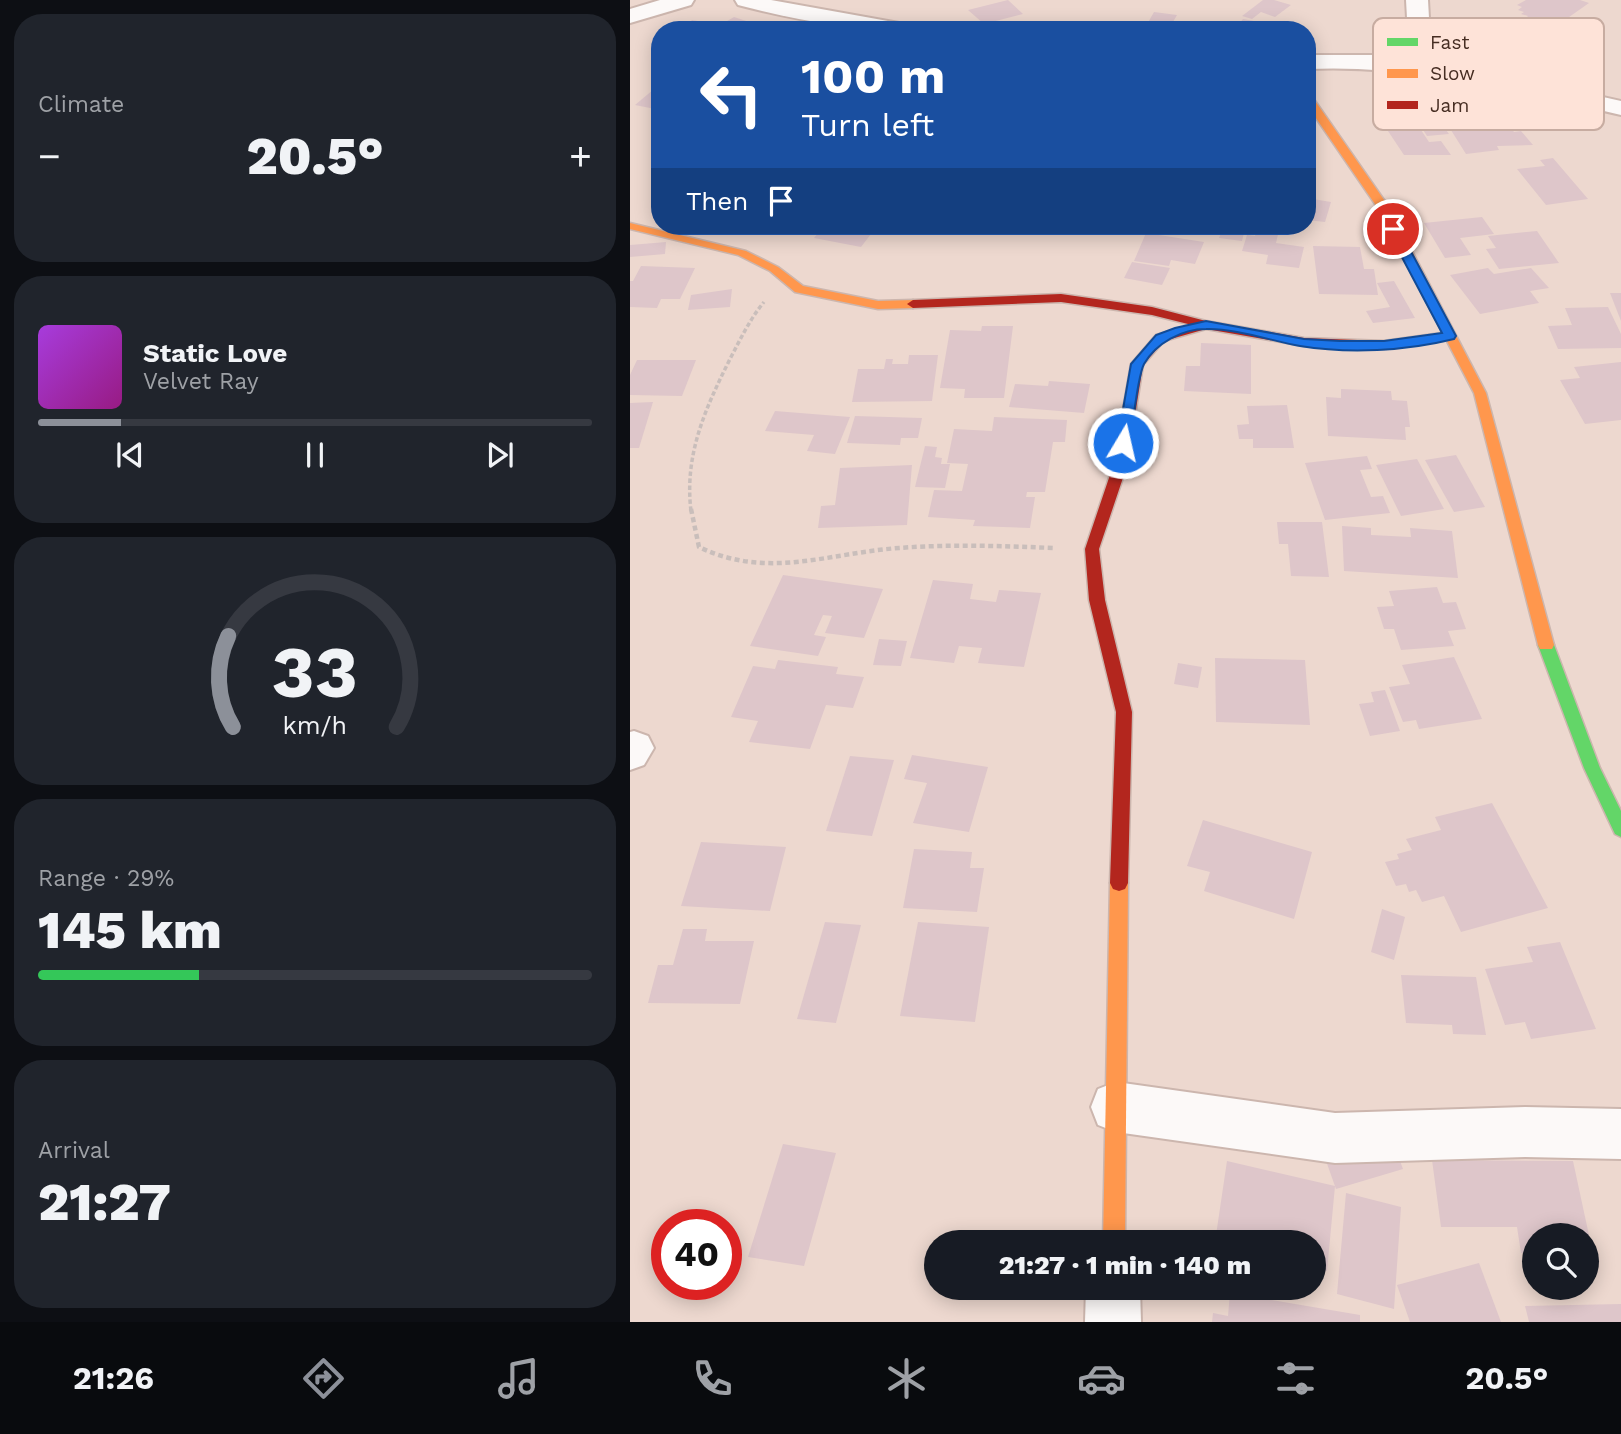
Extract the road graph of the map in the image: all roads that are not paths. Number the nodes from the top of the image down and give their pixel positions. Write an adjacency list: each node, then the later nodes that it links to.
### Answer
1 (682, 0): 4 (street)
2 (746, 0): 6 (street)
3 (1417, 0): 5 (street)
4 (630, 16)
5 (1418, 18)
6 (847, 21)
7 (1373, 60): 8 (street)
8 (1316, 61)
9 (1316, 110): 14 (street)
10 (630, 226): 11 (street)
11 (651, 231)
12 (667, 235): 13 (street)
13 (1206, 325): 14 (street); 16 (street)
14 (1449, 336): 15 (street)
15 (1621, 829)
16 (1116, 1107): 17 (street); 18 (street)
17 (1621, 1134)
18 (1114, 1230)
19 (1113, 1300): 20 (street)
20 (1113, 1322)

